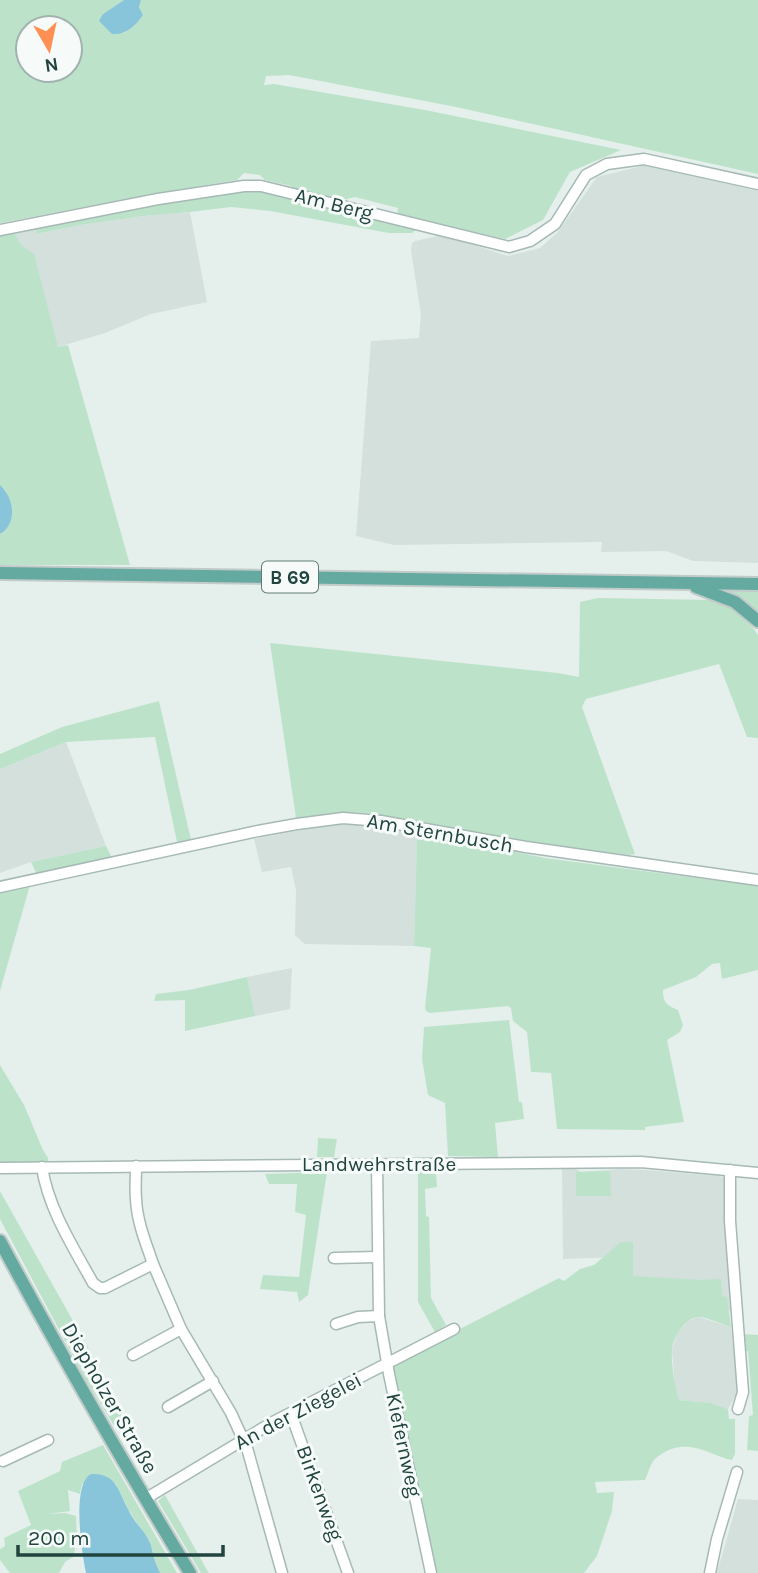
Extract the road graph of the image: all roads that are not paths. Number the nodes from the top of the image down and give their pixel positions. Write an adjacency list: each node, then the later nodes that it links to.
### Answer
1 (758, 184): 2 (street, Am Berg)
2 (0, 230)
3 (0, 573): 4 (main road, B 69)
4 (689, 583): 5 (main road, B 69); 6 (main road)
5 (758, 584)
6 (758, 621)
7 (758, 880): 8 (street, Am Sternbusch)
8 (0, 887)
9 (377, 1164): 10 (street, Landwehrstraße); 13 (street, Landwehrstraße); 16 (street, Kiefernweg)
10 (136, 1166): 11 (street, Landwehrstraße); 18 (street)
11 (42, 1167): 12 (street, Landwehrstraße); 18 (street)
12 (0, 1168)
13 (730, 1170): 14 (street, Landwehrstraße); 27 (street)
14 (758, 1173)
15 (0, 1241): 33 (main road, Diepholzer Straße)
16 (377, 1256): 17 (street); 19 (street, Kiefernweg)
17 (334, 1258)
18 (153, 1264): 21 (street)
19 (379, 1316): 20 (street); 24 (street, Kiefernweg)
20 (336, 1324)
21 (181, 1329): 23 (street); 25 (street)
22 (454, 1329): 24 (street, An der Ziegelei)
23 (133, 1355)
24 (387, 1364): 28 (street, An der Ziegelei); 37 (street, Kiefernweg)
25 (213, 1381): 26 (street); 29 (street)
26 (168, 1407)
27 (738, 1409)
28 (291, 1413): 29 (street, An der Ziegelei); 36 (street, Birkenweg)
29 (243, 1439): 33 (street, An der Ziegelei); 35 (street)
30 (48, 1440): 31 (street)
31 (1, 1459)
32 (737, 1472): 38 (street)
33 (145, 1499): 34 (main road, Diepholzer Straße)
34 (190, 1573)
35 (282, 1573)
36 (348, 1573)
37 (431, 1573)
38 (710, 1573)

